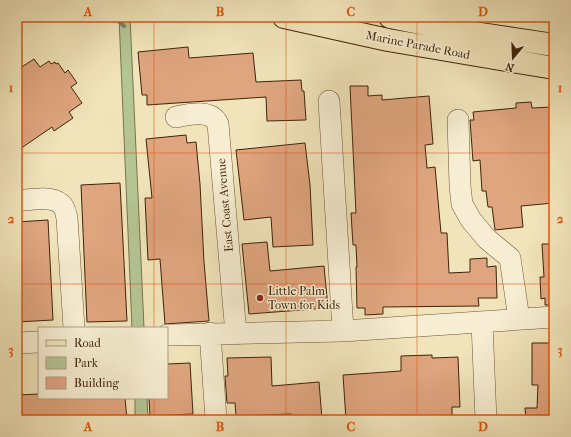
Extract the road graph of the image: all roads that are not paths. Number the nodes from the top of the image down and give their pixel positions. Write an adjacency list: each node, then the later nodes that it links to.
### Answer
1 (284, 17): 4 (main road, Marine Parade Road)
2 (390, 17): 3 (main road, Marine Parade Road)
3 (554, 45)
4 (554, 68)
5 (329, 101): 13 (street)
6 (176, 117): 15 (street, East Coast Avenue)
7 (458, 120): 10 (street)
8 (17, 201): 12 (street)
9 (554, 317): 10 (street)
10 (519, 319): 11 (street)
11 (482, 323): 13 (street); 20 (street)
12 (74, 327)
13 (343, 331): 15 (street)
14 (210, 333): 15 (street); 16 (street); 19 (street)
15 (236, 334)
16 (168, 335)
17 (38, 342): 18 (street)
18 (17, 343)
19 (216, 419)
20 (486, 420)

